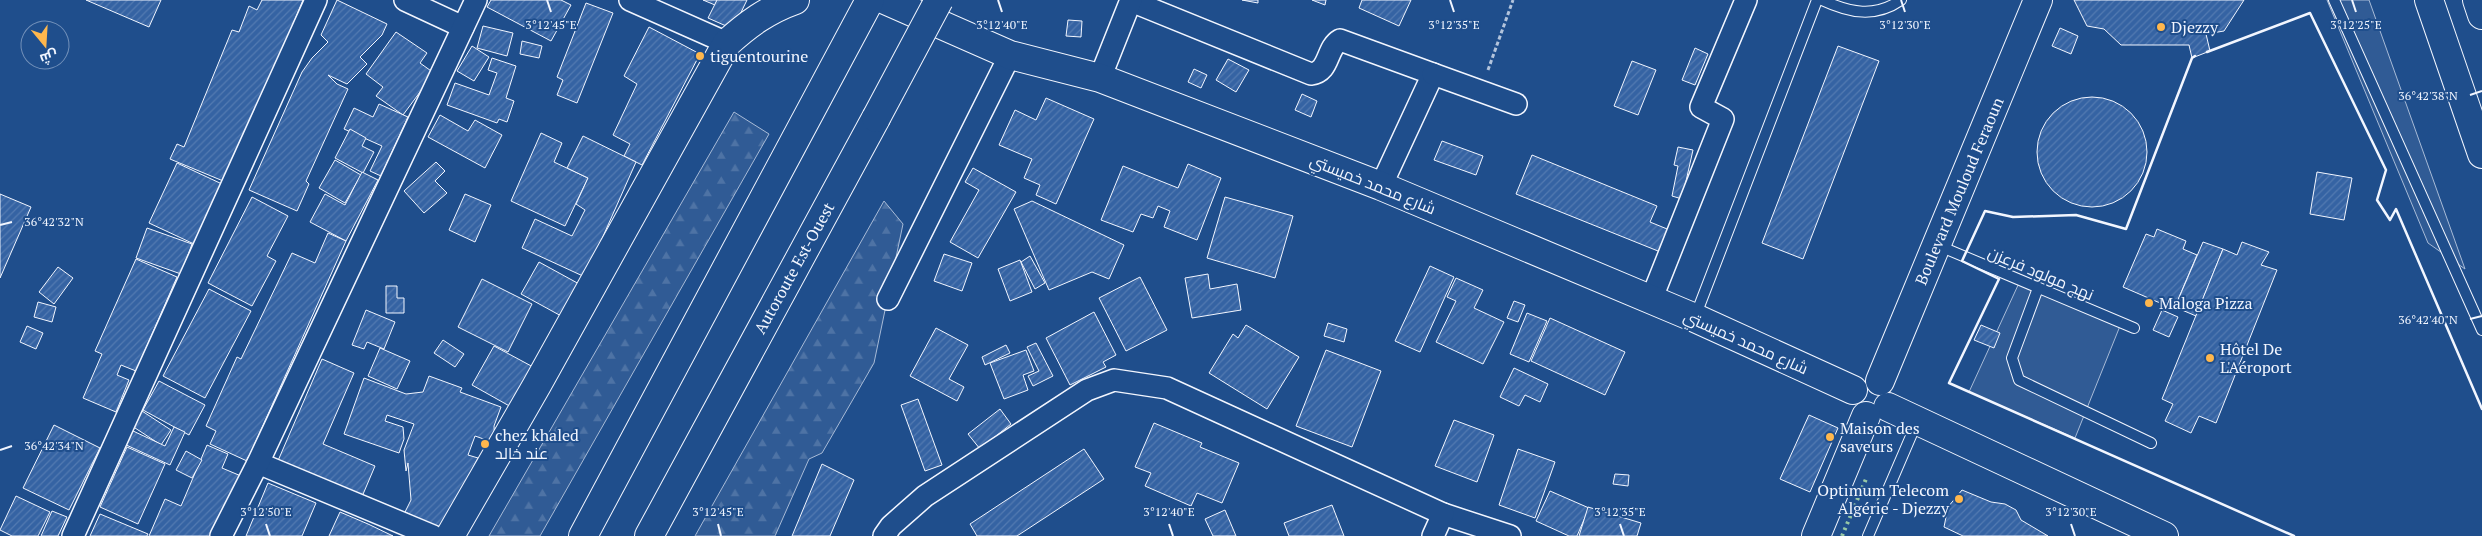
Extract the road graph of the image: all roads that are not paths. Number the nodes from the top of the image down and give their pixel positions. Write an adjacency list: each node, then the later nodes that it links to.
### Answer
1 (316, 0): 41 (street)
2 (405, 0): 19 (street)
3 (476, 0): 19 (street)
4 (630, 0): 20 (street)
5 (795, 0): 20 (main road)
6 (870, 0): 45 (main road)
7 (885, 0): 21 (main road, شارع محمد خميستي)
8 (939, 0): 46 (main road, Autoroute Est-Ouest, bridge)
9 (1131, 0): 22 (street); 23 (street)
10 (1746, 0): 30 (street)
11 (1816, 0): 31 (lane)
12 (1822, 0): 13 (lane)
13 (1901, 0)
14 (2038, 0): 27 (main road, Boulevard Mouloud Feraoun)
15 (2334, 0): 33 (lane)
16 (2429, 0): 25 (main road)
17 (2477, 0): 18 (main road)
18 (2482, 15)
19 (463, 27): 39 (street)
20 (727, 43): 44 (main road)
21 (1010, 55): 23 (main road, شارع محمد خميستي); 29 (street)
22 (1433, 74): 24 (street); 26 (street)
23 (1100, 78): 26 (main road, شارع محمد خميستي)
24 (1516, 104)
25 (2482, 154)
26 (1381, 186): 30 (main road, شارع محمد خميستي)
27 (1936, 245): 28 (lane, نهج مولود فرعزن); 34 (main road, Boulevard Mouloud Feraoun)
28 (2038, 288): 32 (lane, نهج مولود فرعزن); 38 (lane)
29 (888, 299)
30 (1651, 300): 31 (main road, شارع محمد خميستي)
31 (1695, 318): 35 (main road, شارع محمد خميستي)
32 (2134, 328)
33 (2482, 330)
34 (1880, 381): 35 (main road); 36 (main road)
35 (1853, 390): 36 (main road)
36 (1877, 412): 37 (main road); 50 (main road)
37 (1918, 421): 51 (lane); 52 (main road)
38 (2151, 443)
39 (258, 463): 42 (street); 43 (street)
40 (1443, 514): 47 (street); 48 (street); 49 (street)
41 (73, 536)
42 (222, 536)
43 (433, 536)
44 (450, 536)
45 (583, 536)
46 (649, 536)
47 (884, 536)
48 (1433, 536)
49 (1510, 536)
50 (1816, 536)
51 (1868, 536)
52 (2164, 536)

